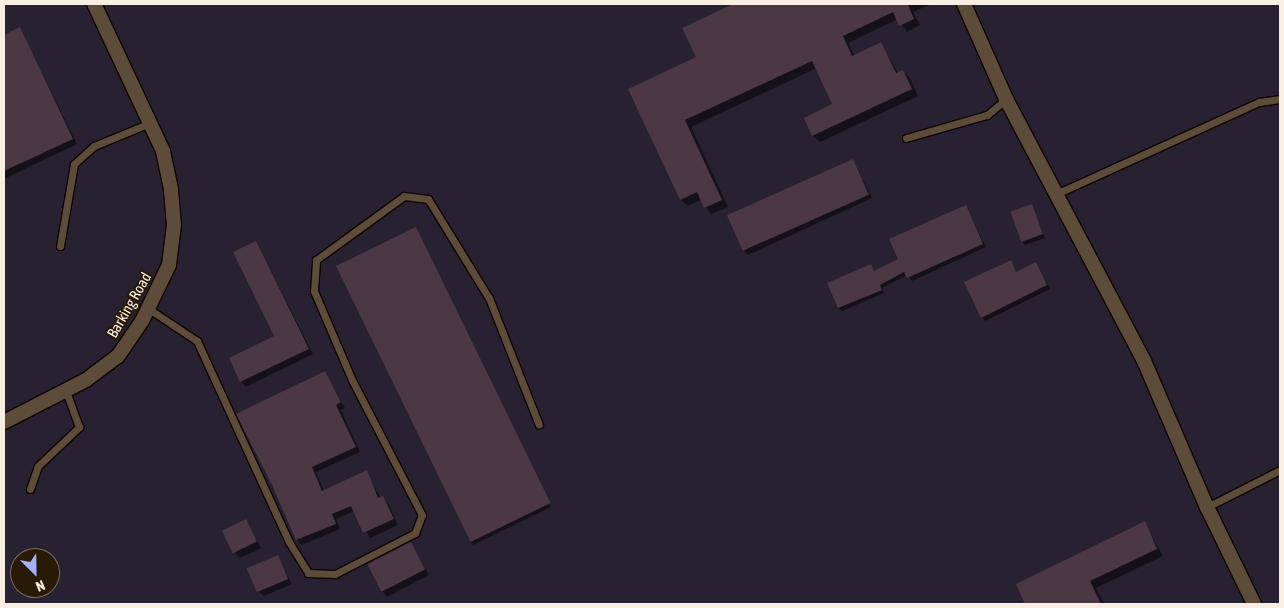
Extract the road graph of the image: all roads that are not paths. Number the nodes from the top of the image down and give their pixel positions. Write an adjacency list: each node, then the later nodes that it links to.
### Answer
1 (94, 4): 5 (street, Barking Road)
2 (964, 4): 3 (street)
3 (1006, 99): 6 (lane); 7 (street)
4 (1280, 99): 7 (lane)
5 (150, 123): 8 (lane); 9 (street, Barking Road)
6 (906, 138)
7 (1056, 194): 15 (street)
8 (60, 246)
9 (149, 308): 10 (street, Barking Road); 12 (lane)
10 (66, 391): 11 (street, Barking Road); 14 (lane)
11 (4, 422)
12 (539, 425)
13 (1280, 470): 15 (lane)
14 (30, 489)
15 (1207, 507): 16 (street)
16 (1254, 604)

